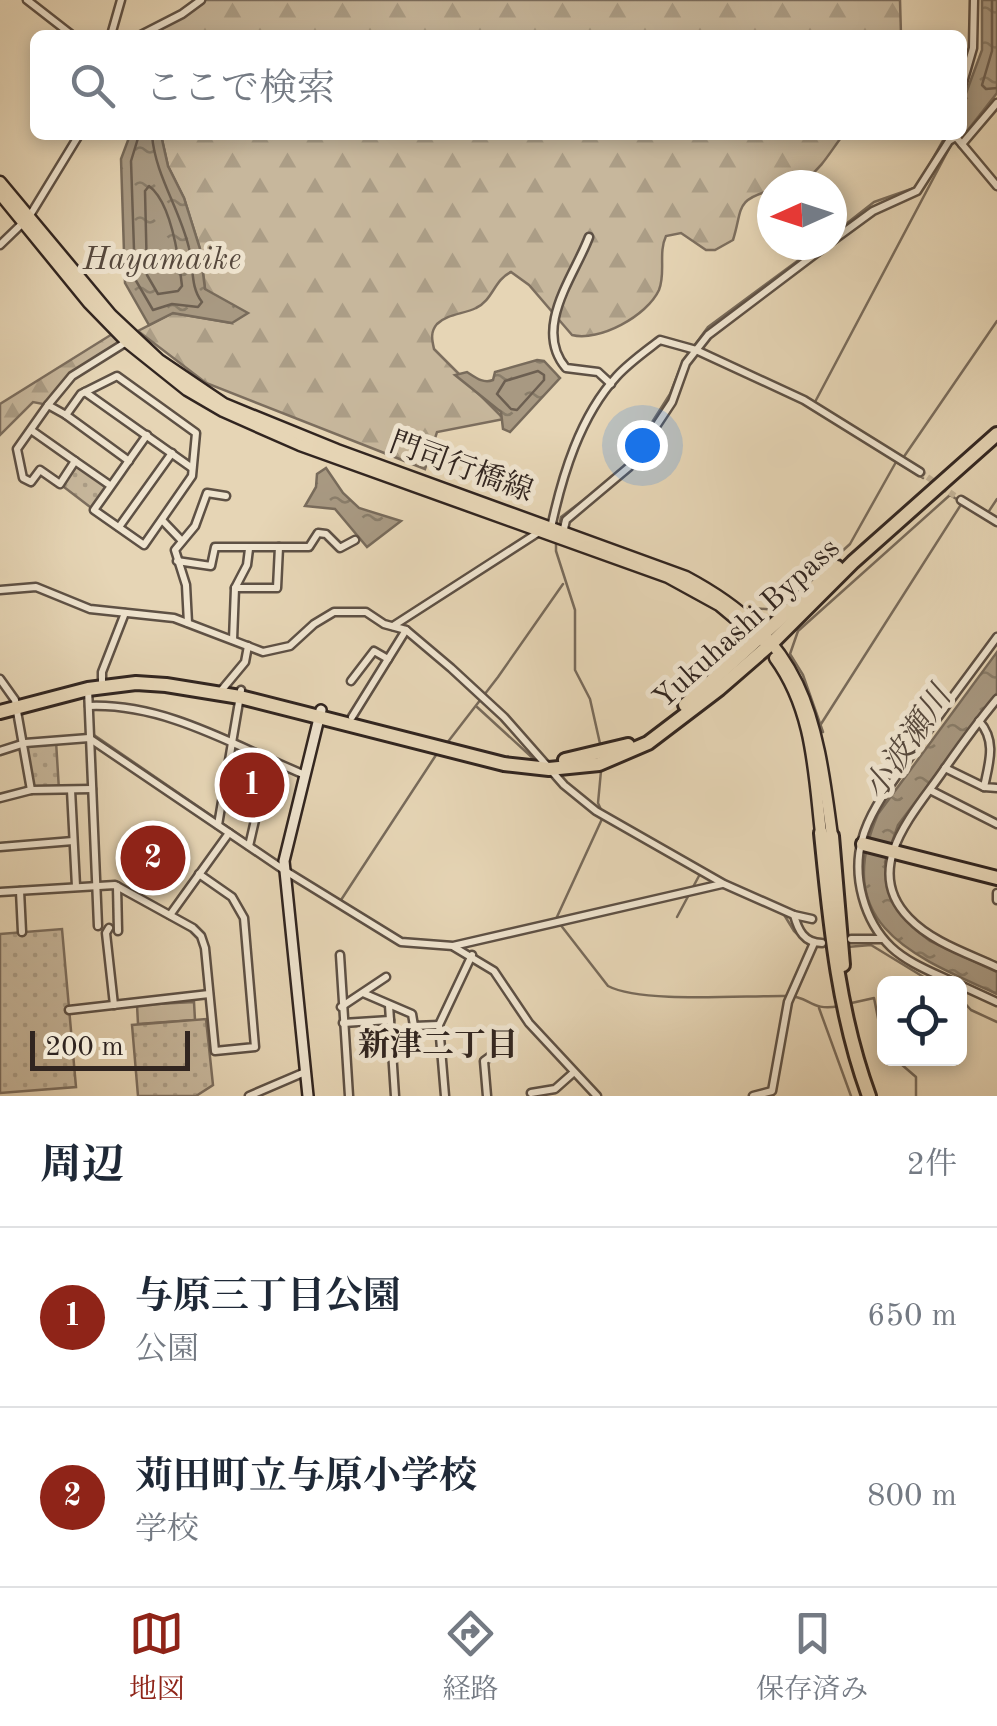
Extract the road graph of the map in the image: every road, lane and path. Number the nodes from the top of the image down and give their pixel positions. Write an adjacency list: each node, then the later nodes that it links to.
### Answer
1 (28, 0): 5 (street)
2 (121, 0): 6 (street)
3 (200, 0): 7 (street)
4 (974, 0): 8 (street)
5 (66, 30)
6 (112, 30)
7 (151, 30)
8 (967, 70)
9 (997, 103): 10 (street)
10 (967, 131)
11 (75, 140): 17 (street)
12 (949, 140): 18 (street)
13 (959, 140): 15 (street)
14 (0, 182): 17 (main road, 門司行橋線)
15 (997, 186)
16 (0, 194): 17 (main road, 門司行橋線)
17 (26, 220): 20 (street); 22 (main road, 門司行橋線)
18 (847, 230)
19 (589, 236): 24 (street)
20 (0, 245)
21 (807, 260): 23 (street)
22 (130, 339): 26 (street); 43 (main road, 門司行橋線)
23 (696, 350): 24 (street); 36 (street); 44 (street)
24 (612, 384): 43 (street)
25 (85, 392): 27 (street); 31 (street); 35 (street)
26 (48, 406): 27 (street); 29 (street)
27 (66, 415): 34 (street)
28 (997, 424): 58 (highway, Yukuhashi Bypass)
29 (31, 430): 33 (street); 33 (street)
30 (997, 434): 58 (highway, Yukuhashi Bypass)
31 (146, 435): 32 (street); 34 (street)
32 (172, 453): 35 (street); 42 (street)
33 (76, 461): 37 (street)
34 (129, 461): 37 (street)
35 (194, 468): 40 (street)
36 (920, 472)
37 (111, 486): 42 (street)
38 (226, 496): 45 (street)
39 (961, 500): 41 (street)
40 (162, 520): 42 (street); 45 (street)
41 (997, 522)
42 (119, 527)
43 (547, 531): 44 (main road, 門司行橋線); 54 (street)
44 (562, 535): 58 (main road, 門司行橋線)
45 (182, 540): 49 (street)
46 (356, 540): 47 (street)
47 (279, 547): 48 (street); 50 (street)
48 (249, 549): 49 (street); 50 (street)
49 (177, 561): 53 (street)
50 (235, 588): 57 (street)
51 (0, 590): 52 (street)
52 (126, 613): 53 (street); 63 (street)
53 (188, 624): 57 (street)
54 (393, 626): 55 (street); 59 (street)
55 (406, 630): 60 (street); 78 (street)
56 (997, 637): 114 (street)
57 (233, 640): 59 (street)
58 (766, 640): 78 (highway, Yukuhashi Bypass); 91 (main road, 門司行橋線)
59 (248, 646): 64 (street)
60 (388, 659): 62 (street); 70 (street)
61 (0, 679): 67 (street)
62 (351, 681)
63 (92, 684): 64 (highway); 67 (highway); 68 (street)
64 (223, 690): 65 (highway)
65 (241, 693): 69 (highway); 73 (street)
66 (997, 699): 71 (street)
67 (7, 706): 74 (street)
68 (88, 706): 72 (street); 73 (street)
69 (320, 714): 70 (highway, Yukuhashi Bypass); 78 (highway, Yukuhashi Bypass); 80 (main road)
70 (352, 717): 78 (highway, Yukuhashi Bypass)
71 (979, 721): 75 (street); 79 (street)
72 (89, 738): 74 (street); 82 (street); 89 (street)
73 (232, 742): 77 (street); 89 (street)
74 (25, 743): 76 (street); 84 (street)
75 (994, 750): 81 (street)
76 (0, 751)
77 (269, 760): 80 (street); 95 (street)
78 (545, 765): 100 (street)
79 (946, 768): 81 (street); 86 (street)
80 (306, 775): 97 (main road)
81 (984, 787): 83 (street)
82 (92, 788): 85 (street); 102 (street)
83 (997, 788)
84 (31, 790): 85 (street); 87 (street)
85 (71, 790): 92 (street)
86 (930, 790): 88 (street); 96 (street)
87 (0, 798)
88 (997, 824)
89 (218, 825): 90 (street)
90 (228, 833): 95 (street); 98 (street)
91 (826, 834): 146 (highway)
92 (73, 842): 94 (street); 101 (street)
93 (863, 844): 96 (highway)
94 (0, 847)
95 (249, 847): 97 (street)
96 (892, 852): 99 (highway); 118 (street)
97 (284, 870): 115 (street); 133 (main road)
98 (198, 874): 106 (street); 123 (street)
99 (997, 878)
100 (724, 884): 107 (street); 115 (street)
101 (76, 886): 102 (street); 104 (street)
102 (96, 886): 103 (street); 109 (street)
103 (117, 886): 106 (street); 111 (street)
104 (20, 890): 105 (street); 112 (street)
105 (0, 892)
106 (170, 915): 123 (street)
107 (794, 915): 108 (street); 145 (street)
108 (812, 919)
109 (98, 926)
110 (109, 928): 125 (street)
111 (118, 931)
112 (22, 932)
113 (851, 940): 114 (street)
114 (884, 940): 119 (street)
115 (453, 946): 117 (street)
116 (340, 955): 127 (street)
117 (472, 955): 131 (street); 134 (street)
118 (997, 967)
119 (941, 976)
120 (386, 977): 122 (street)
121 (967, 988): 124 (street)
122 (363, 993): 126 (street); 127 (street)
123 (210, 994): 125 (street)
124 (997, 1002)
125 (114, 1005): 128 (street)
126 (389, 1005): 129 (street); 131 (street)
127 (341, 1007): 130 (street)
128 (69, 1010)
129 (390, 1020): 130 (street); 141 (street)
130 (343, 1024): 140 (street)
131 (439, 1025): 142 (street)
132 (502, 1048): 143 (street)
133 (306, 1072): 136 (street); 139 (main road)
134 (573, 1073): 135 (street); 144 (street)
135 (557, 1092): 137 (street)
136 (258, 1093): 138 (street)
137 (531, 1093)
138 (248, 1096)
139 (308, 1096)
140 (349, 1096)
141 (396, 1096)
142 (445, 1096)
143 (487, 1096)
144 (597, 1096)
145 (753, 1096)
146 (870, 1096)

